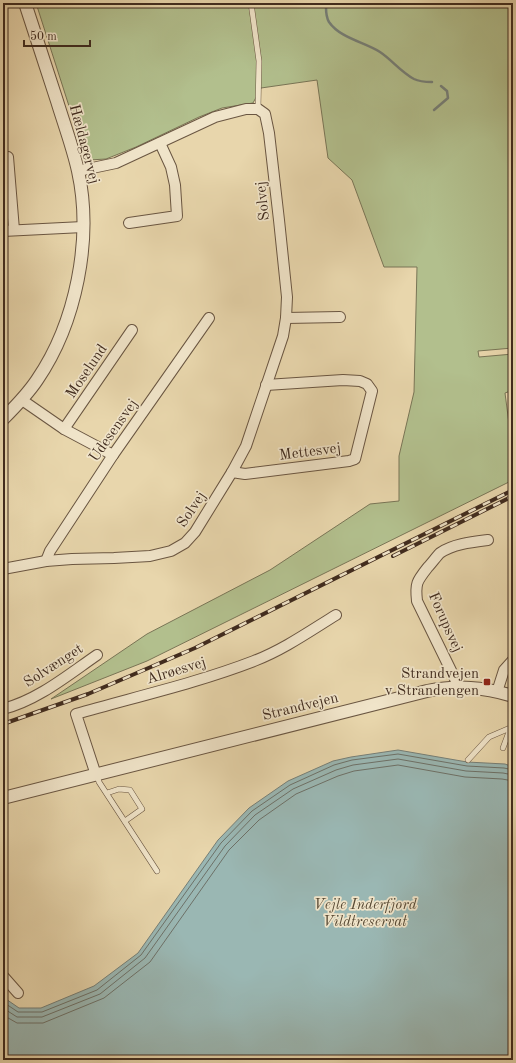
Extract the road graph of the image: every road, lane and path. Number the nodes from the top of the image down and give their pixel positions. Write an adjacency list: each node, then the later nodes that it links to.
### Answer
1 (25, 3): 6 (street, Hældagervej)
2 (251, 3): 3 (lane)
3 (258, 109): 4 (street); 13 (street, Solvej)
4 (160, 143): 6 (street); 7 (street)
5 (8, 157): 9 (street)
6 (78, 171): 8 (street, Hældagervej)
7 (128, 223)
8 (83, 227): 9 (street); 16 (street, Hældagervej)
9 (14, 230): 10 (street)
10 (3, 231)
11 (340, 317): 13 (street)
12 (209, 318): 19 (street, Udesensvej)
13 (286, 318): 15 (street, Solvej)
14 (132, 330): 18 (street, Moselund)
15 (266, 385): 20 (street, Solvej); 20 (street, Mettesvej)
16 (22, 400): 17 (street, Hældagervej); 18 (street)
17 (3, 420)
18 (64, 429): 19 (street)
19 (113, 455): 22 (street, Udesensvej)
20 (232, 472): 22 (street, Solvej)
21 (488, 540): 27 (street, Forupsvej)
22 (46, 561): 23 (street, Solvej)
23 (3, 569)
24 (336, 615): 35 (street, Alrøesvej)
25 (97, 655): 30 (street, Solvænget)
26 (513, 660): 28 (street)
27 (459, 687): 28 (street, Strandvejen); 35 (street, Strandvejen)
28 (497, 692): 29 (street, Strandvejen)
29 (513, 696)
30 (3, 709)
31 (513, 721): 32 (lane)
32 (510, 728): 33 (lane); 34 (lane)
33 (503, 748)
34 (468, 760)
35 (96, 775): 36 (lane); 37 (street, Strandvejen)
36 (107, 793): 38 (lane); 38 (lane)
37 (3, 798)
38 (125, 821): 39 (lane)
39 (157, 871)
40 (3, 976): 41 (street)
41 (18, 993)

